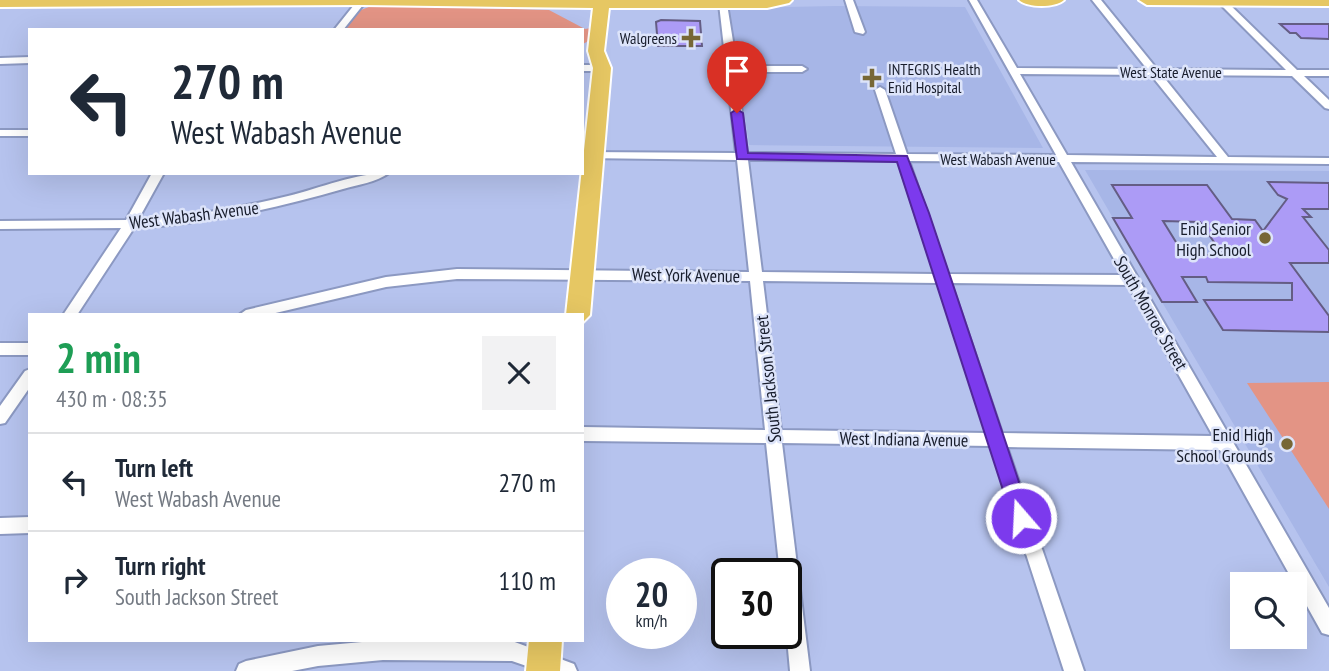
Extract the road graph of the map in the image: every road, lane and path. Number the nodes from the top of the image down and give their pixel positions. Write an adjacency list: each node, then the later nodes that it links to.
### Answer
1 (240, 0): 2 (highway); 11 (highway)
2 (364, 0): 14 (highway); 16 (street)
3 (784, 0): 15 (highway)
4 (849, 0): 17 (street)
5 (973, 0): 24 (street, South Monroe Street)
6 (1027, 0): 7 (highway)
7 (1056, 0)
8 (1096, 0): 25 (street)
9 (1147, 0): 10 (highway)
10 (1220, 0): 12 (highway); 26 (street)
11 (120, 1): 13 (highway)
12 (1329, 1)
13 (0, 2)
14 (608, 2): 15 (highway); 18 (highway); 21 (highway)
15 (723, 4): 22 (street, South Jackson Street)
16 (340, 28)
17 (860, 32)
18 (590, 43): 21 (highway)
19 (28, 60): 20 (street)
20 (0, 61)
21 (592, 68): 32 (highway)
22 (732, 69): 23 (street); 33 (street, South Jackson Street)
23 (802, 69)
24 (1014, 71): 25 (street, West State Avenue); 35 (street, South Monroe Street)
25 (1154, 72): 26 (street, West State Avenue); 36 (street)
26 (1295, 72): 27 (street, West State Avenue); 29 (street)
27 (1329, 72)
28 (880, 90): 34 (street)
29 (1329, 106)
30 (28, 132): 31 (street)
31 (0, 133)
32 (588, 155): 33 (street, West Wabash Avenue); 42 (highway)
33 (742, 157): 34 (street, West Wabash Avenue); 43 (street, South Jackson Street)
34 (902, 159): 35 (street, West Wabash Avenue); 44 (street)
35 (1063, 159): 36 (street, West Wabash Avenue); 45 (street, South Monroe Street)
36 (1226, 161): 37 (street, West Wabash Avenue)
37 (1329, 161)
38 (157, 175): 40 (street)
39 (370, 176): 40 (street, West Wabash Avenue)
40 (130, 224): 41 (street, West Wabash Avenue); 46 (street)
41 (0, 225)
42 (582, 274): 43 (street, West York Avenue); 47 (street, West York Avenue); 48 (highway)
43 (756, 276): 44 (street, West York Avenue); 54 (street, South Jackson Street)
44 (943, 279): 45 (street, West York Avenue); 55 (street)
45 (1132, 280): 56 (street, South Monroe Street)
46 (72, 313)
47 (254, 313)
48 (578, 313)
49 (0, 349): 50 (street)
50 (28, 349)
51 (28, 378): 52 (street)
52 (0, 418)
53 (584, 434): 54 (street, West Indiana Avenue)
54 (774, 438): 55 (street, West Indiana Avenue); 62 (street, South Jackson Street)
55 (995, 440): 56 (street, West Indiana Avenue); 63 (street)
56 (1226, 443): 59 (street, South Monroe Street)
57 (28, 525): 58 (street)
58 (0, 526)
59 (1329, 626)
60 (550, 661): 61 (street)
61 (246, 671)
62 (800, 671)
63 (1074, 671)

